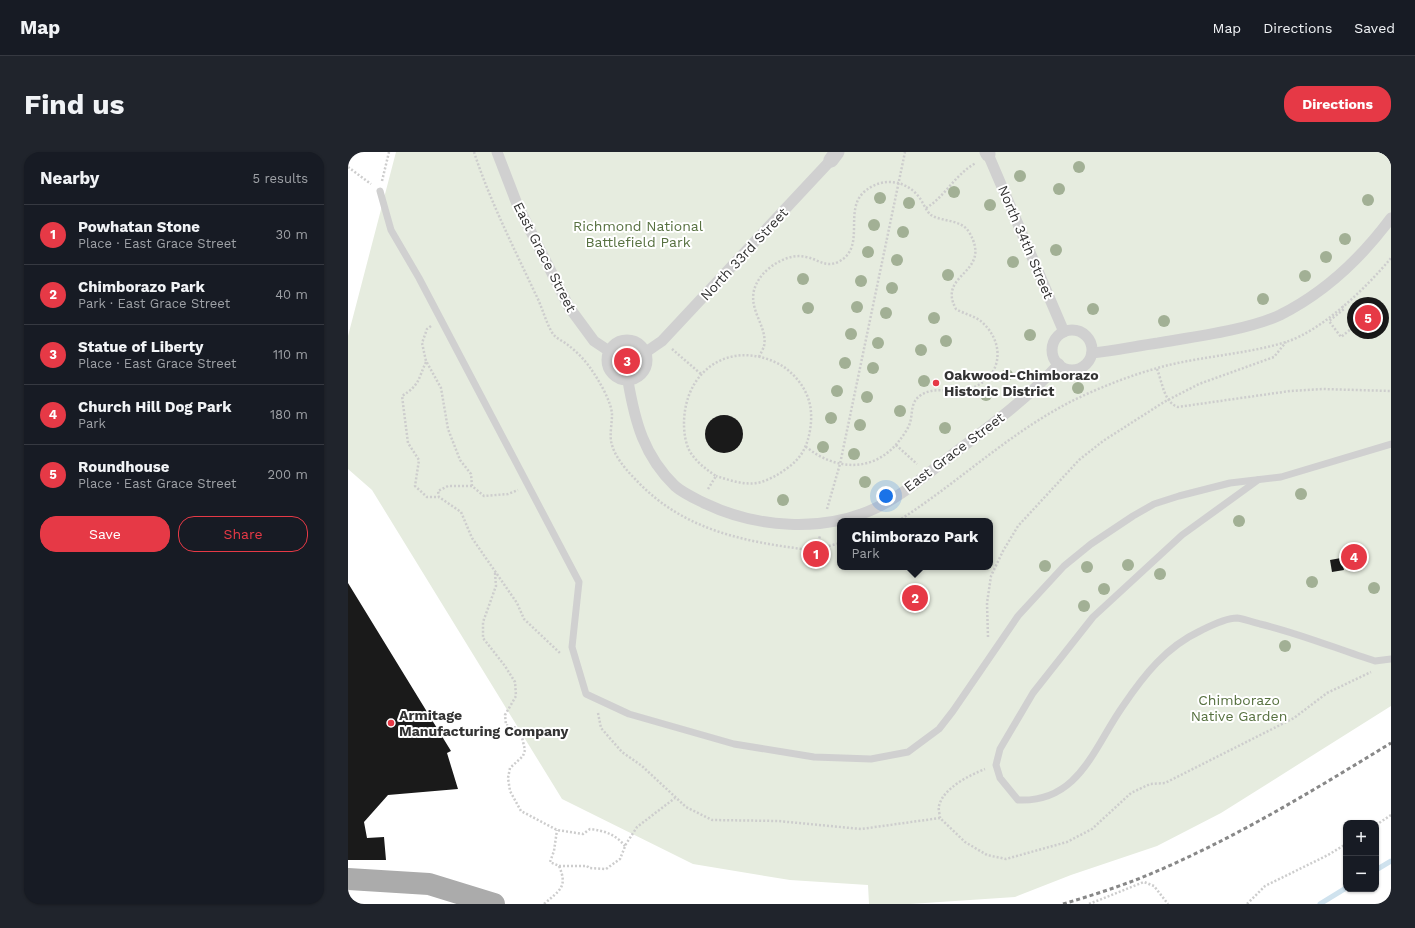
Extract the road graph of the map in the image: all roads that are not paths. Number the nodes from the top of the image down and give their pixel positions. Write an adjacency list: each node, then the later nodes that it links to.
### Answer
1 (497, 152): 7 (street, East Grace Street)
2 (834, 156): 8 (street, North 33rd Street)
3 (983, 156): 6 (street, North 34th Street)
4 (380, 191): 13 (lane)
5 (1391, 218): 9 (street)
6 (1064, 332): 9 (street); 10 (street)
7 (609, 351): 8 (street); 11 (street)
8 (646, 352): 11 (street)
9 (1092, 353): 10 (street)
10 (1059, 364): 14 (street, East Grace Street)
11 (628, 381): 15 (street, East Grace Street)
12 (1391, 444): 13 (lane)
13 (1258, 480): 16 (lane)
14 (850, 518)
15 (837, 521)
16 (1391, 659)
17 (348, 879): 18 (main road)
18 (494, 904)

